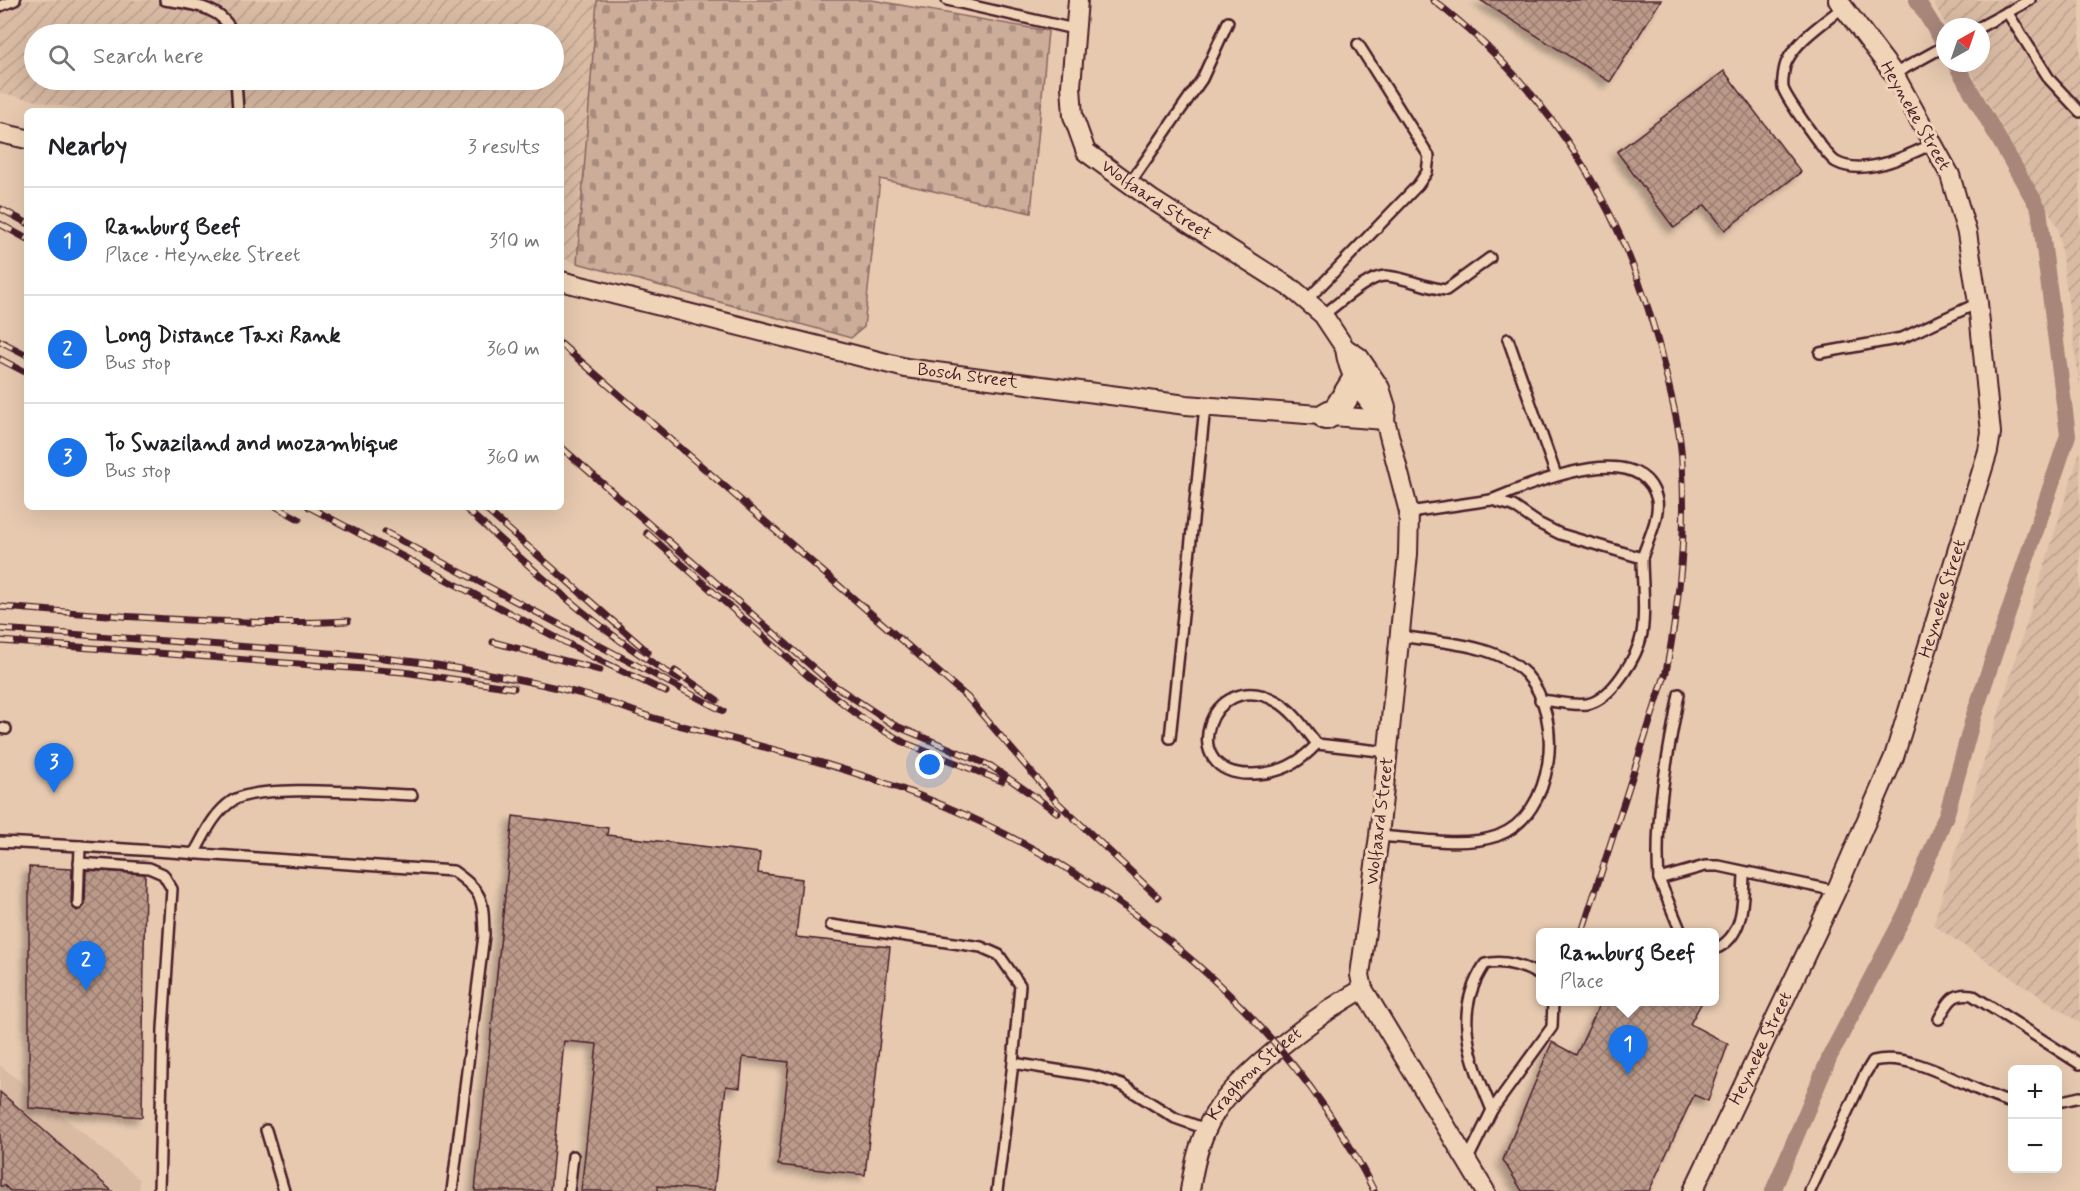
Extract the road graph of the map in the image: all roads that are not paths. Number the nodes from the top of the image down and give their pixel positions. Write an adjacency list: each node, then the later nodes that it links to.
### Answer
1 (15, 0): 7 (lane)
2 (165, 0): 11 (lane)
3 (946, 0): 12 (lane)
4 (1078, 0): 12 (street, Wolfaard Street)
5 (2030, 0): 8 (lane)
6 (1840, 4): 15 (street, Heyneke Street); 21 (lane)
7 (0, 6)
8 (2007, 12): 9 (lane); 18 (lane)
9 (1990, 21)
10 (1228, 22): 22 (lane)
11 (227, 24)
12 (1074, 29): 22 (street, Wolfaard Street)
13 (1358, 44): 25 (lane)
14 (1936, 50): 15 (lane)
15 (1894, 74): 21 (street, Heyneke Street)
16 (237, 90): 17 (lane)
17 (238, 108)
18 (2080, 112)
19 (0, 133): 20 (street)
20 (24, 138)
21 (1932, 144): 26 (street, Heyneke Street)
22 (1130, 183): 25 (street, Wolfaard Street)
23 (1490, 258): 27 (lane)
24 (564, 282): 32 (street, Bosch Street)
25 (1306, 301): 27 (street, Wolfaard Street)
26 (1978, 303): 30 (lane); 53 (street, Heyneke Street)
27 (1323, 315): 29 (street, Wolfaard Street)
28 (1508, 339): 35 (lane)
29 (1345, 348): 31 (street, Wolfaard Street); 34 (street, Wolfaard Street)
30 (1820, 353)
31 (1355, 381): 33 (street); 34 (street, Wolfaard Street)
32 (1205, 407): 33 (street, Bosch Street); 42 (lane)
33 (1326, 416): 34 (street, Bosch Street)
34 (1385, 420): 37 (street, Wolfaard Street)
35 (1556, 475): 36 (lane); 38 (lane)
36 (1491, 500): 37 (lane); 38 (lane)
37 (1409, 512): 39 (street, Wolfaard Street)
38 (1642, 558): 41 (lane)
39 (1401, 636): 41 (lane); 44 (street, Wolfaard Street)
40 (1679, 694): 52 (lane)
41 (1540, 700): 46 (lane)
42 (1170, 738)
43 (1317, 744): 43 (lane); 44 (lane)
44 (1388, 752): 46 (street, Wolfaard Street)
45 (412, 795): 49 (lane)
46 (1379, 837): 59 (street, Wolfaard Street)
47 (0, 842): 48 (lane)
48 (80, 846): 49 (lane); 50 (lane)
49 (194, 854): 74 (lane)
50 (80, 863): 54 (lane); 72 (lane)
51 (1744, 872): 52 (lane); 53 (lane); 57 (lane)
52 (1659, 879): 56 (lane)
53 (1836, 891): 79 (street, Heyneke Street)
54 (78, 904)
55 (831, 925): 62 (lane)
56 (1680, 928)
57 (1719, 946)
58 (1536, 973): 67 (lane)
59 (1363, 990): 68 (street, Kragbron Street); 71 (street, Wolfaard Street)
60 (1553, 1006): 67 (lane)
61 (1939, 1019): 63 (lane)
62 (1013, 1063): 68 (lane); 76 (lane)
63 (2080, 1064)
64 (2080, 1098): 65 (lane)
65 (2062, 1101)
66 (2008, 1102): 80 (lane)
67 (1492, 1110): 71 (lane)
68 (1206, 1129): 77 (street, Kragbron Street)
69 (266, 1130): 73 (lane)
70 (573, 1156): 75 (lane)
71 (1467, 1161): 78 (street, Wolfaard Street)
72 (159, 1191)
73 (284, 1191)
74 (452, 1191)
75 (569, 1191)
76 (997, 1191)
77 (1190, 1191)
78 (1485, 1191)
79 (1693, 1191)
80 (1810, 1191)

